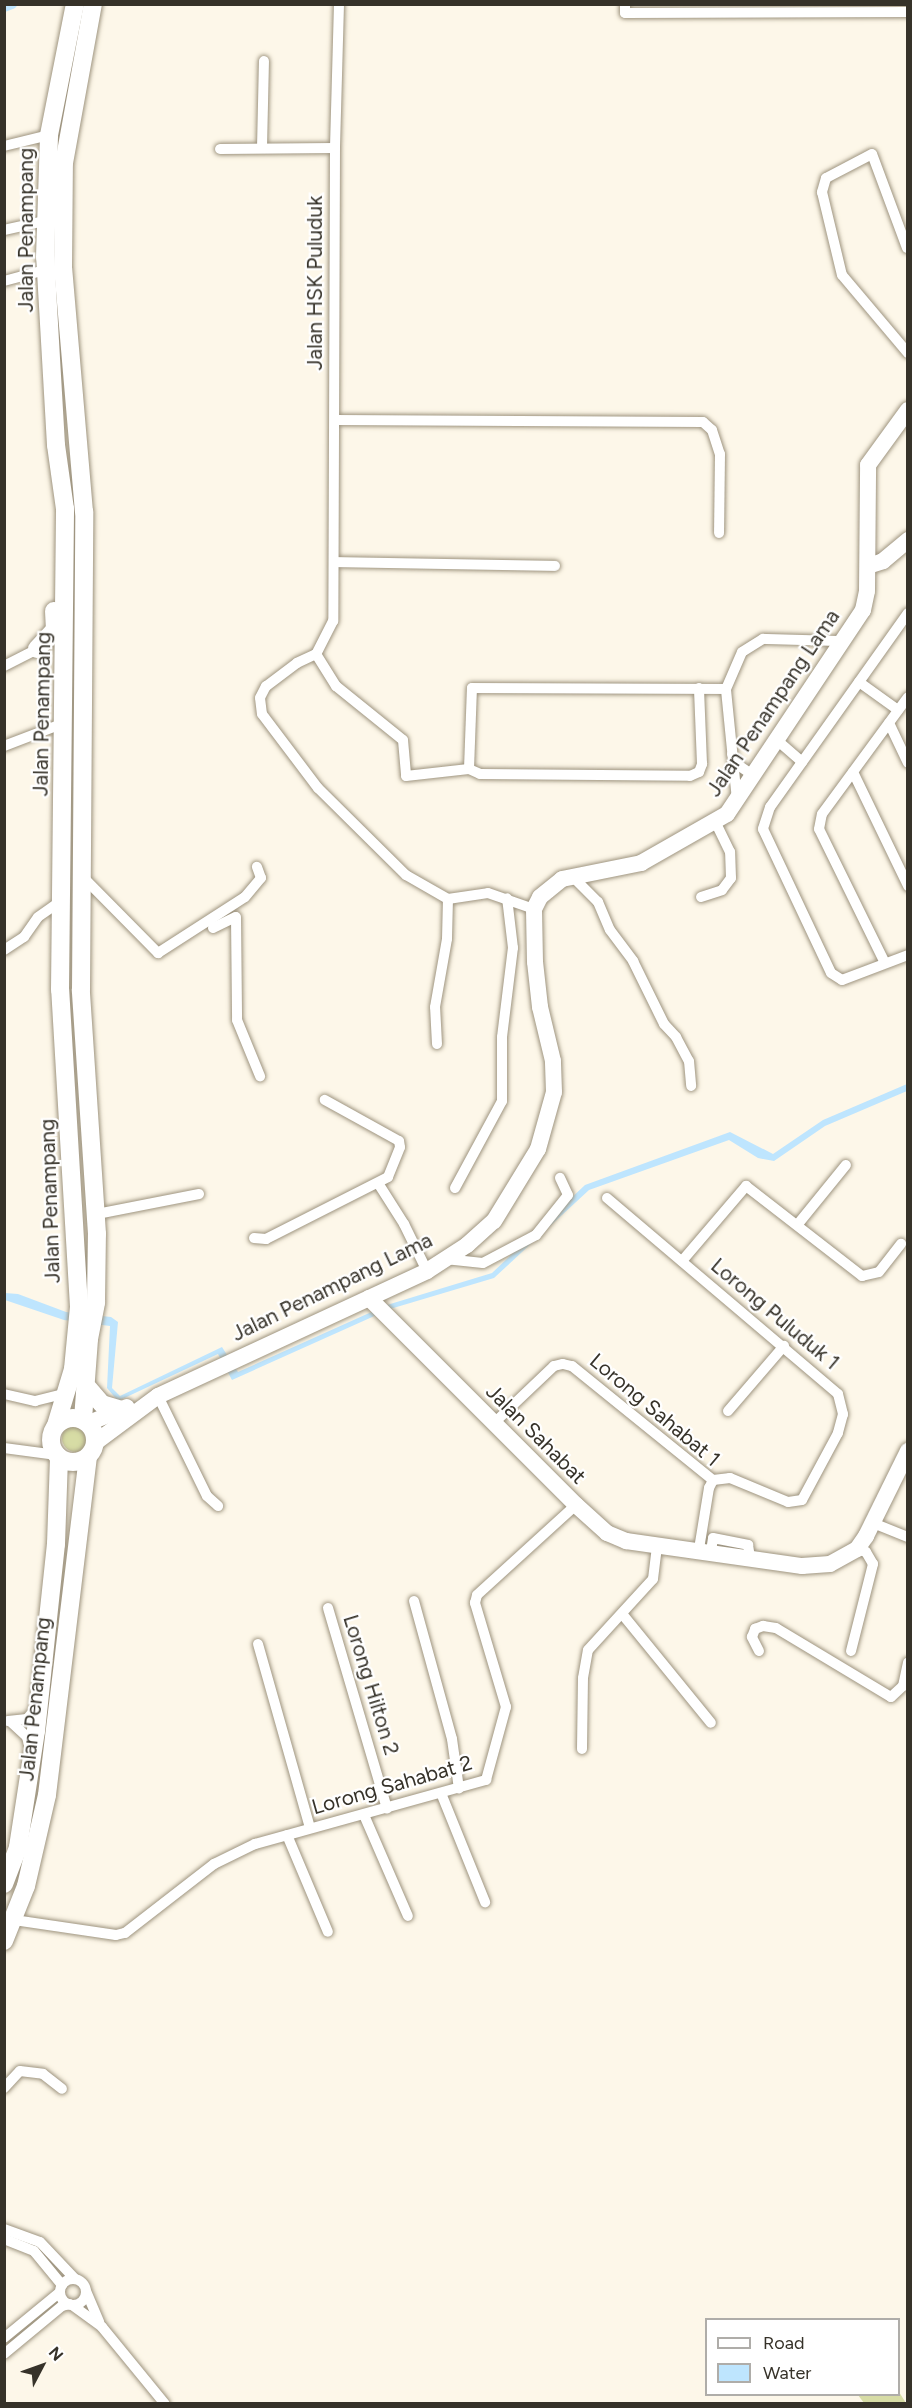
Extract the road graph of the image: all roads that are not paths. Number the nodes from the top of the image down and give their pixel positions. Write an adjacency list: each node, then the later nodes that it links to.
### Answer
1 (75, 4): 7 (main road, Jalan Penampang)
2 (93, 4): 21 (main road, Jalan Penampang)
3 (339, 4): 10 (street, Jalan HSK Puluduk)
4 (625, 4): 5 (street)
5 (908, 12)
6 (264, 61): 9 (street)
7 (49, 135): 8 (street); 12 (main road, Jalan Penampang)
8 (4, 146)
9 (262, 148): 10 (street); 11 (street)
10 (334, 148): 19 (street, Jalan HSK Puluduk)
11 (220, 149)
12 (45, 221): 13 (street); 15 (main road, Jalan Penampang)
13 (4, 230)
14 (907, 248): 17 (street)
15 (45, 270): 16 (street); 20 (main road, Jalan Penampang)
16 (4, 281)
17 (908, 353)
18 (908, 410): 27 (main road, Jalan Penampang Lama)
19 (335, 420): 23 (street); 25 (street, Jalan HSK Puluduk)
20 (56, 445): 22 (main road, Jalan Penampang); 31 (main road)
21 (78, 449): 22 (main road); 54 (main road, Jalan Penampang)
22 (62, 474): 36 (main road, Jalan Penampang)
23 (719, 533)
24 (908, 540): 27 (main road)
25 (336, 562): 26 (street); 32 (street, Jalan HSK Puluduk)
26 (555, 566)
27 (867, 566): 29 (main road, Jalan Penampang Lama)
28 (908, 613): 35 (street)
29 (842, 641): 30 (street); 33 (main road, Jalan Penampang Lama)
30 (805, 642): 33 (street); 38 (street)
31 (37, 649): 34 (street); 36 (main road)
32 (316, 654): 48 (street); 59 (street)
33 (830, 659): 43 (main road, Jalan Penampang Lama)
34 (4, 666)
35 (859, 682): 40 (street); 46 (street)
36 (65, 686): 41 (main road, Jalan Penampang)
37 (699, 688): 38 (street); 48 (street); 48 (street)
38 (726, 689): 45 (street)
39 (908, 697): 40 (street)
40 (898, 710): 42 (street)
41 (64, 723): 44 (street); 60 (main road, Jalan Penampang)
42 (889, 723): 47 (street); 49 (street)
43 (778, 741): 46 (street); 50 (main road, Jalan Penampang Lama)
44 (4, 746)
45 (730, 751): 50 (street); 51 (street)
46 (802, 762): 65 (street)
47 (908, 763)
48 (470, 769)
49 (853, 772): 56 (street); 65 (street)
50 (753, 775): 51 (main road, Jalan Penampang Lama)
51 (737, 800): 52 (main road, Jalan Penampang Lama)
52 (716, 823): 55 (main road, Jalan Penampang Lama); 57 (street)
53 (257, 867): 62 (street)
54 (80, 875): 62 (street); 76 (main road, Jalan Penampang)
55 (572, 876): 61 (main road, Jalan Penampang Lama); 68 (street)
56 (908, 886)
57 (701, 897)
58 (507, 898): 59 (street); 61 (street); 73 (street)
59 (448, 899): 66 (street)
60 (62, 900): 63 (street); 84 (main road, Jalan Penampang)
61 (534, 909): 80 (main road, Jalan Penampang Lama)
62 (167, 949): 67 (street)
63 (4, 950)
64 (908, 955): 65 (street)
65 (884, 962)
66 (437, 1044)
67 (260, 1076)
68 (691, 1086)
69 (325, 1100): 72 (street)
70 (846, 1165): 77 (street)
71 (560, 1178): 80 (street)
72 (378, 1183): 78 (street); 82 (street)
73 (455, 1188)
74 (199, 1194): 76 (street)
75 (607, 1198): 81 (street, Lorong Puluduk 1)
76 (97, 1214): 84 (main road, Jalan Penampang)
77 (798, 1224): 79 (street); 81 (street)
78 (254, 1238)
79 (902, 1244)
80 (445, 1259): 82 (main road, Jalan Penampang Lama)
81 (682, 1261): 86 (street, Lorong Puluduk 1)
82 (427, 1271): 83 (main road, Jalan Penampang Lama)
83 (369, 1298): 90 (main road, Jalan Penampang Lama); 94 (main road, Jalan Sahabat)
84 (87, 1309): 85 (main road, Jalan Penampang)
85 (83, 1335): 87 (main road, Jalan Penampang); 88 (main road, Jalan Penampang)
86 (784, 1346): 92 (street); 100 (street, Lorong Puluduk 1)
87 (88, 1388): 91 (main road); 93 (main road, Jalan Penampang)
88 (67, 1393): 89 (street); 95 (main road, Jalan Penampang)
89 (4, 1394)
90 (153, 1399): 91 (main road, Jalan Penampang Lama); 97 (main road, Jalan Penampang Lama); 102 (street)
91 (122, 1410): 93 (main road, Jalan Penampang Lama)
92 (728, 1411)
93 (86, 1421): 95 (main road); 97 (main road)
94 (494, 1424): 100 (street, Lorong Sahabat 1); 101 (main road, Jalan Sahabat)
95 (56, 1425): 99 (main road)
96 (4, 1448): 99 (street)
97 (92, 1449): 99 (main road); 129 (main road, Jalan Penampang)
98 (908, 1451): 103 (main road)
99 (58, 1456): 115 (main road, Jalan Penampang)
100 (713, 1480): 107 (street, Lorong Sahabat 1)
101 (576, 1505): 105 (main road, Jalan Sahabat); 120 (street, Lorong Sahabat 2)
102 (218, 1506)
103 (873, 1523): 104 (street); 106 (main road)
104 (908, 1537)
105 (657, 1548): 107 (main road, Jalan Sahabat); 110 (street)
106 (857, 1549): 107 (main road, Jalan Sahabat); 113 (street)
107 (705, 1550)
108 (414, 1601): 120 (street)
109 (328, 1608): 122 (street, Lorong Hilton 2)
110 (623, 1615): 117 (street); 118 (street)
111 (258, 1644): 124 (street)
112 (759, 1651): 114 (street)
113 (851, 1651)
114 (908, 1663)
115 (39, 1704): 116 (street); 119 (main road, Jalan Penampang)
116 (7, 1721): 119 (street)
117 (711, 1723)
118 (582, 1749)
119 (32, 1756): 126 (main road, Jalan Penampang)
120 (459, 1789): 121 (street, Lorong Sahabat 2)
121 (441, 1793): 122 (street, Lorong Sahabat 2); 127 (street)
122 (387, 1808): 123 (street, Lorong Sahabat 2)
123 (364, 1815): 124 (street, Lorong Sahabat 2); 128 (street)
124 (310, 1828): 125 (street, Lorong Sahabat 2)
125 (287, 1835): 129 (street, Lorong Sahabat 2); 130 (street)
126 (4, 1884)
127 (485, 1902)
128 (408, 1916)
129 (14, 1920): 131 (main road, Jalan Penampang)
130 (328, 1932)
131 (4, 1941)
132 (4, 2088): 133 (street)
133 (62, 2089)
134 (4, 2229): 136 (street)
135 (4, 2239): 138 (street)
136 (62, 2263): 137 (street); 138 (street)
137 (75, 2279): 138 (street); 139 (street)
138 (61, 2288): 140 (street); 142 (street)
139 (86, 2291): 140 (street); 141 (street)
140 (71, 2305): 141 (street); 143 (street)
141 (102, 2327): 144 (street)
142 (4, 2338)
143 (4, 2354)
144 (165, 2403)

